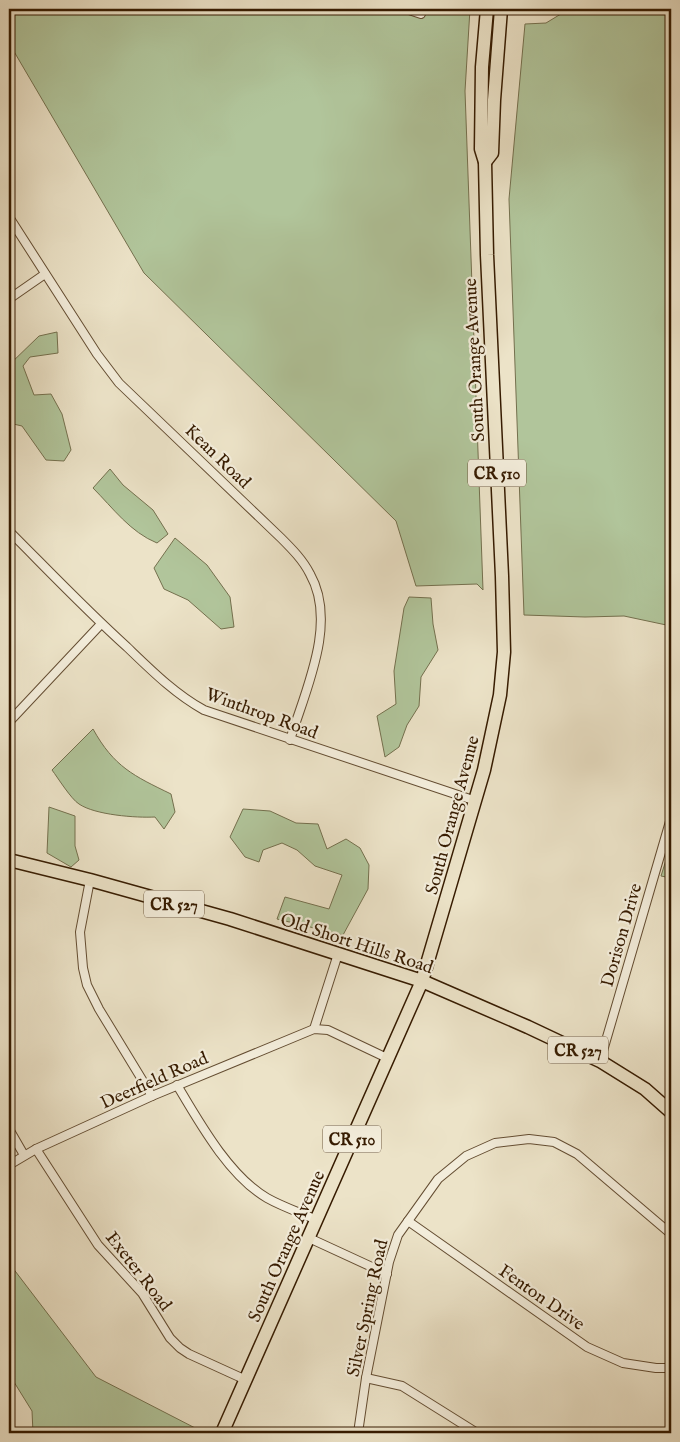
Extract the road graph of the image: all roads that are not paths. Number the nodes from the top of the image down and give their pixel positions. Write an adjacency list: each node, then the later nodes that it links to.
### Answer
1 (406, 9): 4 (street)
2 (487, 9): 5 (main road, South Orange Avenue)
3 (501, 9): 5 (main road, South Orange Avenue / CR 510)
4 (421, 14)
5 (485, 162): 13 (main road, South Orange Avenue / CR 510)
6 (9, 217): 7 (street, Kean Road)
7 (45, 274): 8 (street); 12 (street, Kean Road)
8 (9, 299)
9 (9, 531): 10 (street, Winthrop Road)
10 (102, 624): 11 (street); 12 (street, Winthrop Road)
11 (9, 721)
12 (290, 740): 13 (street, Winthrop Road)
13 (476, 801): 18 (main road, South Orange Avenue / CR 510)
14 (671, 818): 21 (street, Dorison Drive)
15 (9, 860): 16 (main road, Old Short Hills Road / CR 527)
16 (90, 880): 17 (main road, Old Short Hills Road / CR 527); 23 (street)
17 (338, 954): 18 (main road, Old Short Hills Road / CR 527); 19 (street)
18 (422, 981): 20 (main road, South Orange Avenue / CR 510); 21 (main road, Old Short Hills Road / CR 527)
19 (314, 1029): 20 (street); 22 (street, Deerfield Road)
20 (387, 1058): 29 (main road, South Orange Avenue / CR 510)
21 (600, 1061): 24 (main road, Old Short Hills Road / CR 527)
22 (177, 1086): 23 (street, Deerfield Road); 29 (street)
23 (152, 1096): 26 (street, Deerfield Road)
24 (671, 1112)
25 (9, 1130): 27 (street)
26 (36, 1149): 27 (street, Deerfield Road); 36 (street, Exeter Road)
27 (24, 1155): 28 (street, Deerfield Road)
28 (9, 1165)
29 (317, 1220): 32 (main road, South Orange Avenue / CR 510)
30 (408, 1221): 31 (street, Silver Spring Road); 33 (street, Silver Spring Road); 34 (street, Fenton Drive)
31 (671, 1234)
32 (309, 1238): 33 (street); 36 (main road, South Orange Avenue / CR 510)
33 (387, 1274): 35 (street, Silver Spring Road)
34 (671, 1368)
35 (366, 1378): 38 (street, Silver Spring Road); 39 (street)
36 (246, 1380): 37 (main road, South Orange Avenue / CR 510)
37 (222, 1433)
38 (358, 1433)
39 (477, 1433)

